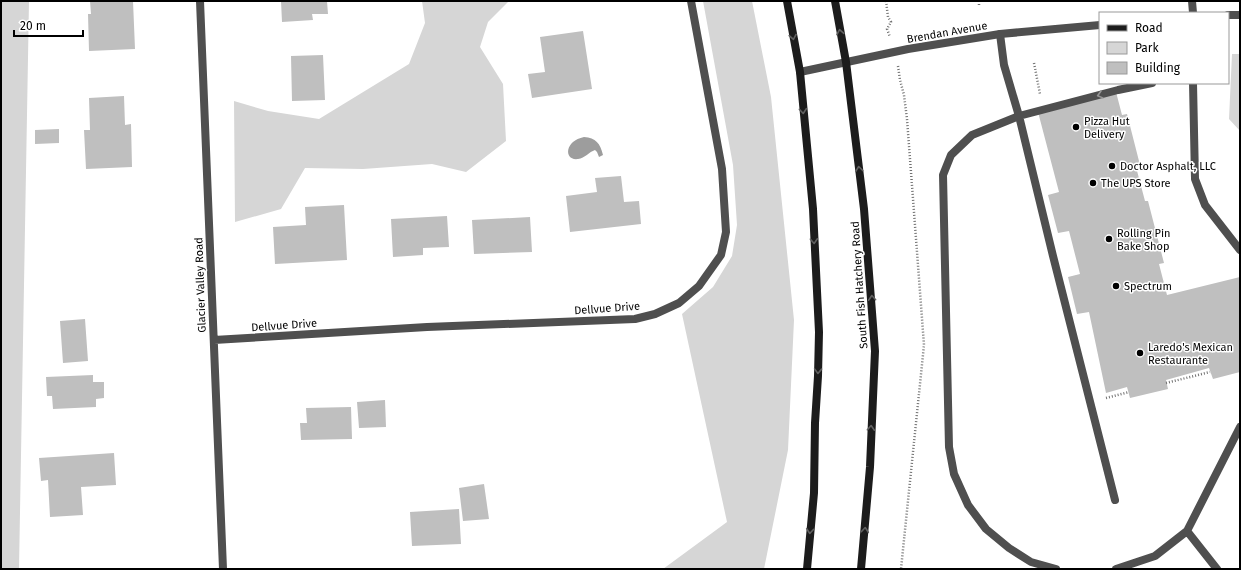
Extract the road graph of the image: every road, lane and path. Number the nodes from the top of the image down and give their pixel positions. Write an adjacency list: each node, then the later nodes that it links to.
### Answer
1 (200, 1): 24 (street, Glacier Valley Road)
2 (692, 1): 24 (street, Dellvue Drive)
3 (787, 1): 17 (main road, one-way to 17)
4 (835, 1): 15 (main road, South Fish Hatchery Road, one-way to 4)
5 (886, 1): 12 (path)
6 (979, 1): 8 (path)
7 (1192, 1): 9 (street)
8 (979, 5)
9 (1193, 12)
10 (1229, 15): 11 (street)
11 (1240, 15)
12 (891, 22)
13 (1099, 25): 14 (street, Brendan Avenue)
14 (1000, 34): 15 (street, Brendan Avenue); 22 (street)
15 (846, 62): 17 (street, Brendan Avenue); 34 (main road, South Fish Hatchery Road, one-way to 15)
16 (1034, 63): 21 (path)
17 (800, 72): 33 (main road, one-way to 33)
18 (1147, 84): 21 (street, one-way to 21)
19 (1193, 84): 23 (street)
20 (902, 91): 35 (path)
21 (1036, 111): 22 (street)
22 (1019, 116): 30 (street); 36 (street)
23 (1240, 250)
24 (214, 340): 32 (street, Glacier Valley Road)
25 (1210, 372): 26 (path)
26 (1166, 383)
27 (1129, 392): 28 (path)
28 (1105, 398)
29 (1240, 427): 31 (street)
30 (1115, 500)
31 (1187, 531): 37 (street); 38 (street)
32 (223, 569)
33 (807, 569)
34 (861, 569)
35 (901, 569)
36 (1056, 569)
37 (1116, 569)
38 (1218, 569)

